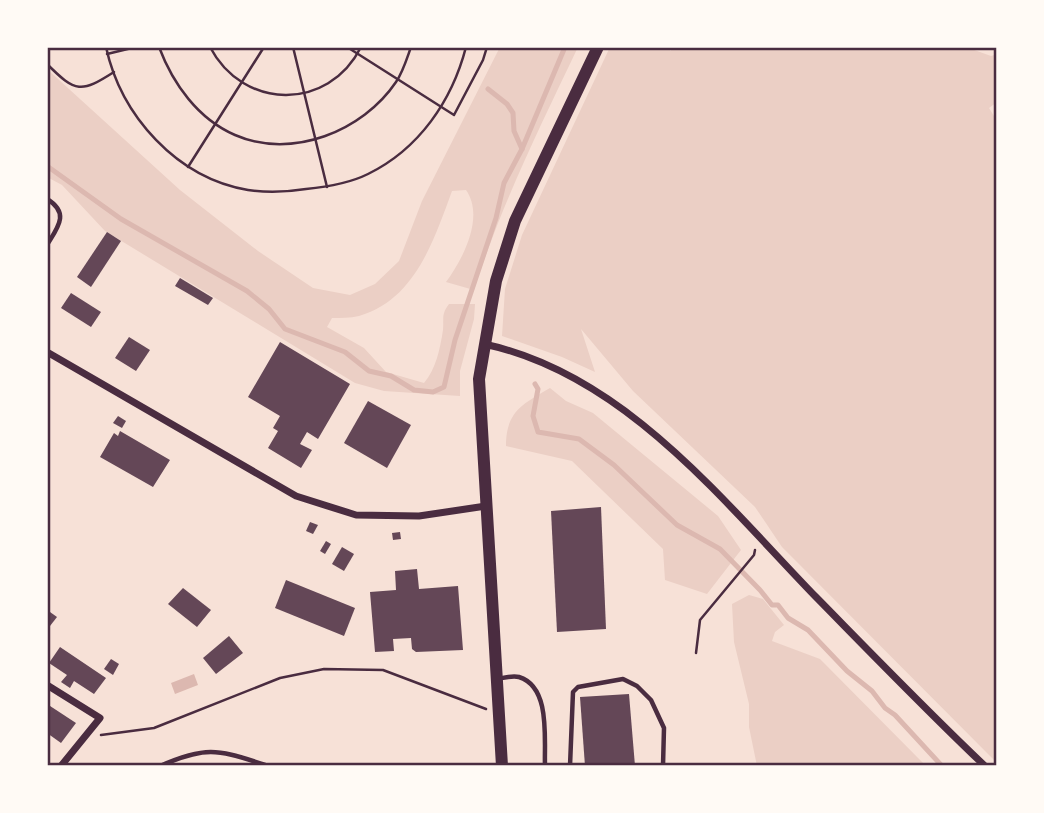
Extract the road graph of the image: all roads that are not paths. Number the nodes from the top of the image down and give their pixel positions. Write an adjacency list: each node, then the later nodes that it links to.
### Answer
1 (597, 47): 4 (street)
2 (47, 198): 3 (lane)
3 (47, 245)
4 (484, 344): 6 (street); 16 (street)
5 (47, 352): 6 (street)
6 (486, 506): 7 (street)
7 (496, 679): 12 (street); 13 (lane)
8 (47, 685): 9 (street)
9 (61, 766)
10 (160, 766): 11 (lane)
11 (270, 766)
12 (502, 766)
13 (545, 766)
14 (570, 766): 15 (lane)
15 (663, 766)
16 (985, 766)

